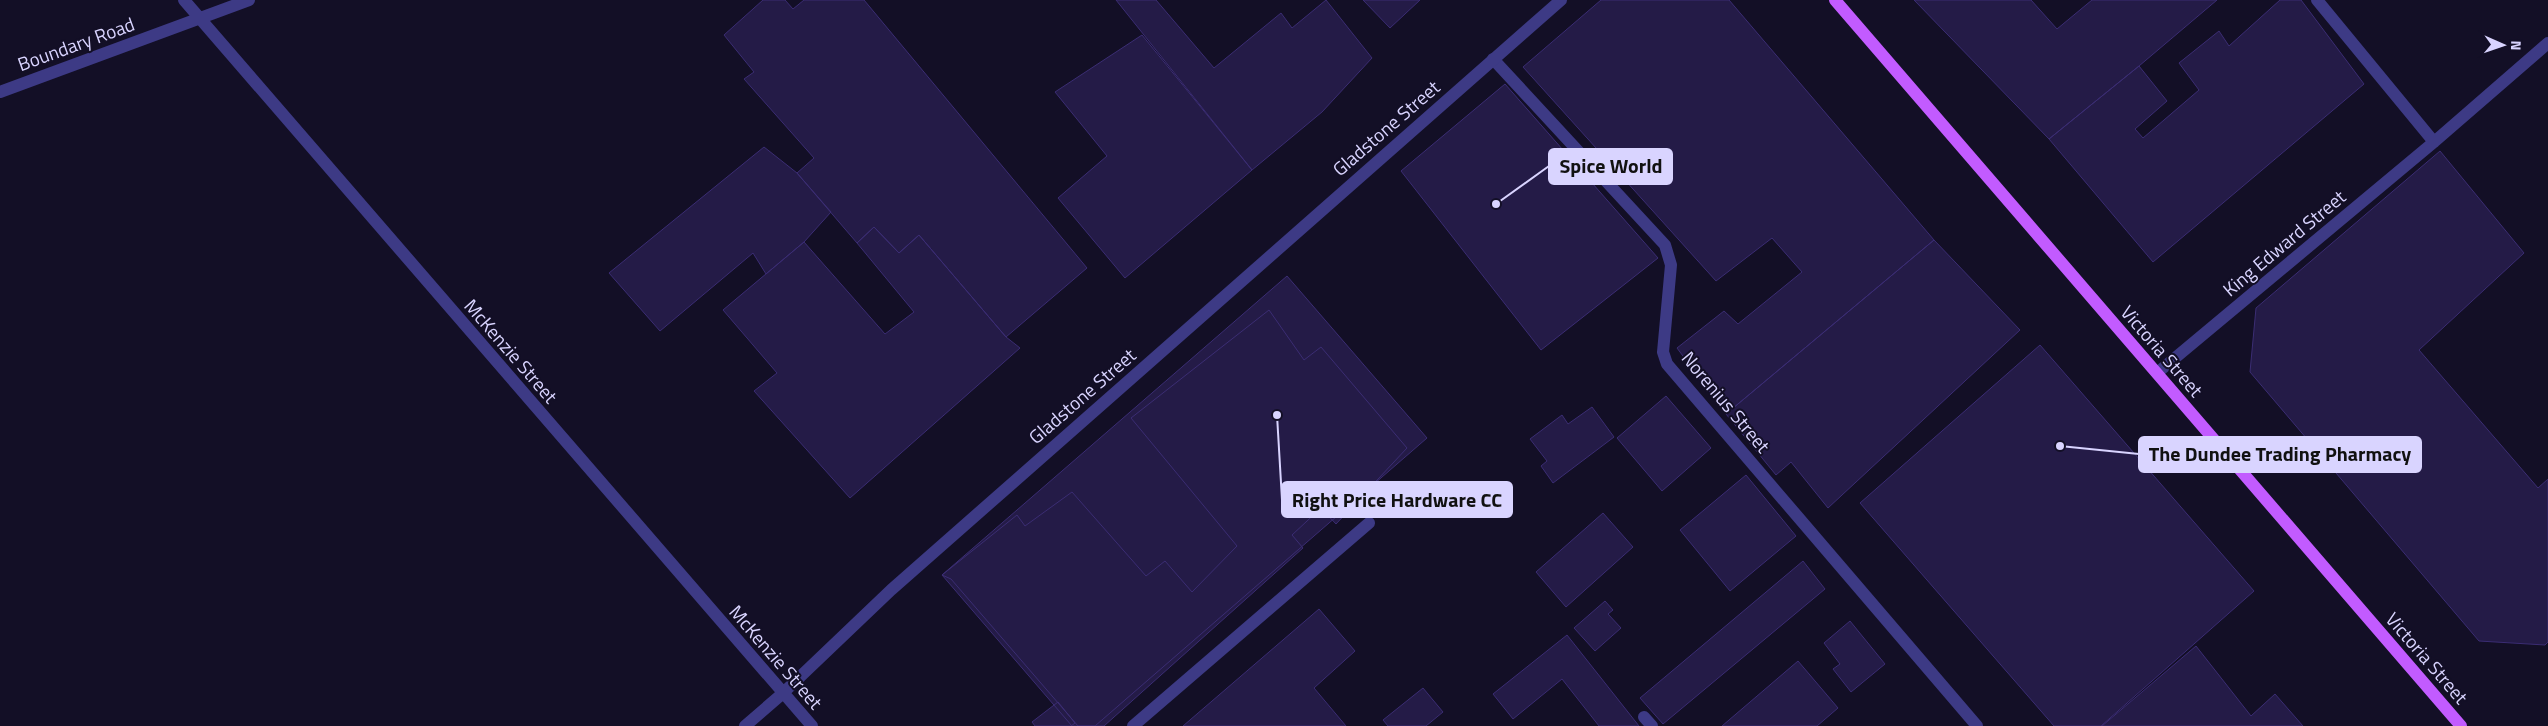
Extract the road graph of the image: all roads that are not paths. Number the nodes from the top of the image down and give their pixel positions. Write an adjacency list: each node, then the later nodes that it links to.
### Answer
1 (184, 0): 6 (street, McKenzie Street)
2 (249, 0): 6 (street, Boundary Road)
3 (1562, 0): 8 (street, Gladstone Street)
4 (1836, 0): 11 (main road, Victoria Street)
5 (2317, 0): 10 (street)
6 (198, 19): 9 (street, Boundary Road); 13 (street, McKenzie Street)
7 (2548, 43): 10 (street, King Edward Street)
8 (1493, 59): 13 (street, Gladstone Street); 17 (street, Norenius Street)
9 (0, 92)
10 (2434, 142): 11 (street, King Edward Street)
11 (2157, 374): 18 (main road, Victoria Street)
12 (1369, 523): 16 (street)
13 (782, 694): 14 (street, Gladstone Street); 15 (street, McKenzie Street)
14 (745, 726)
15 (812, 726)
16 (1134, 726)
17 (1977, 726)
18 (2462, 726)

